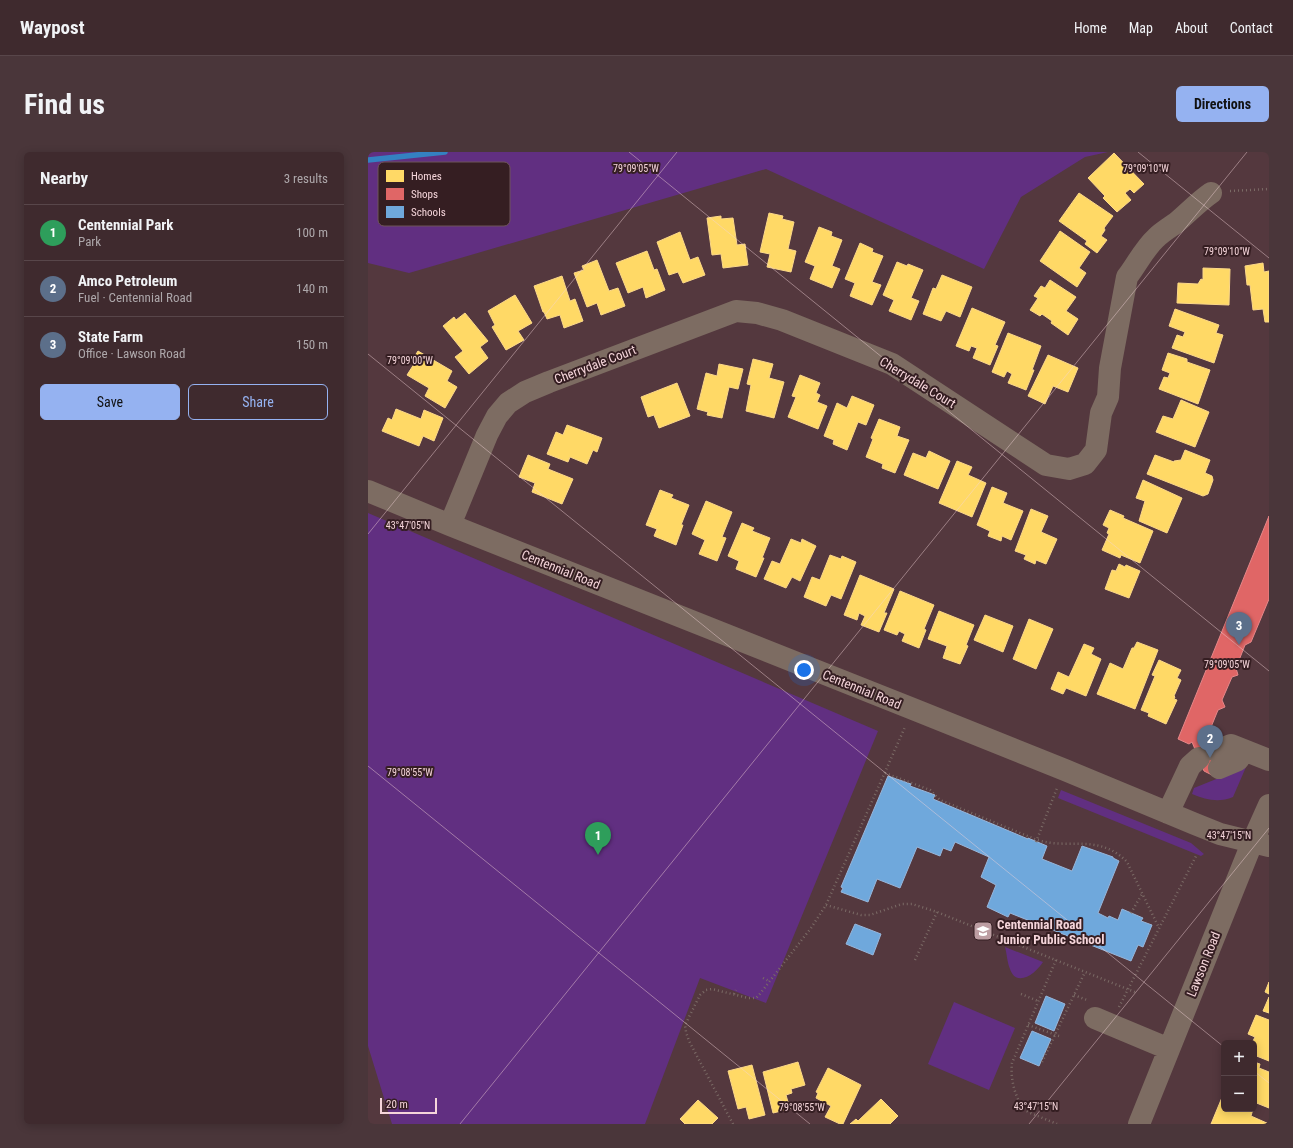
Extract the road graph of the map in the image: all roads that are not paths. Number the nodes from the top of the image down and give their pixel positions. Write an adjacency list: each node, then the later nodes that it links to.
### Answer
1 (1211, 193): 3 (street, Cherrydale Court)
2 (368, 490): 3 (street, Centennial Road)
3 (450, 525): 6 (street, Centennial Road)
4 (1269, 760): 6 (street)
5 (1269, 805): 7 (street, Lawson Road)
6 (1168, 813): 7 (street, Centennial Road)
7 (1261, 845): 9 (street, Lawson Road)
8 (1095, 1018): 9 (street)
9 (1169, 1049): 10 (street, Lawson Road)
10 (1139, 1124)

